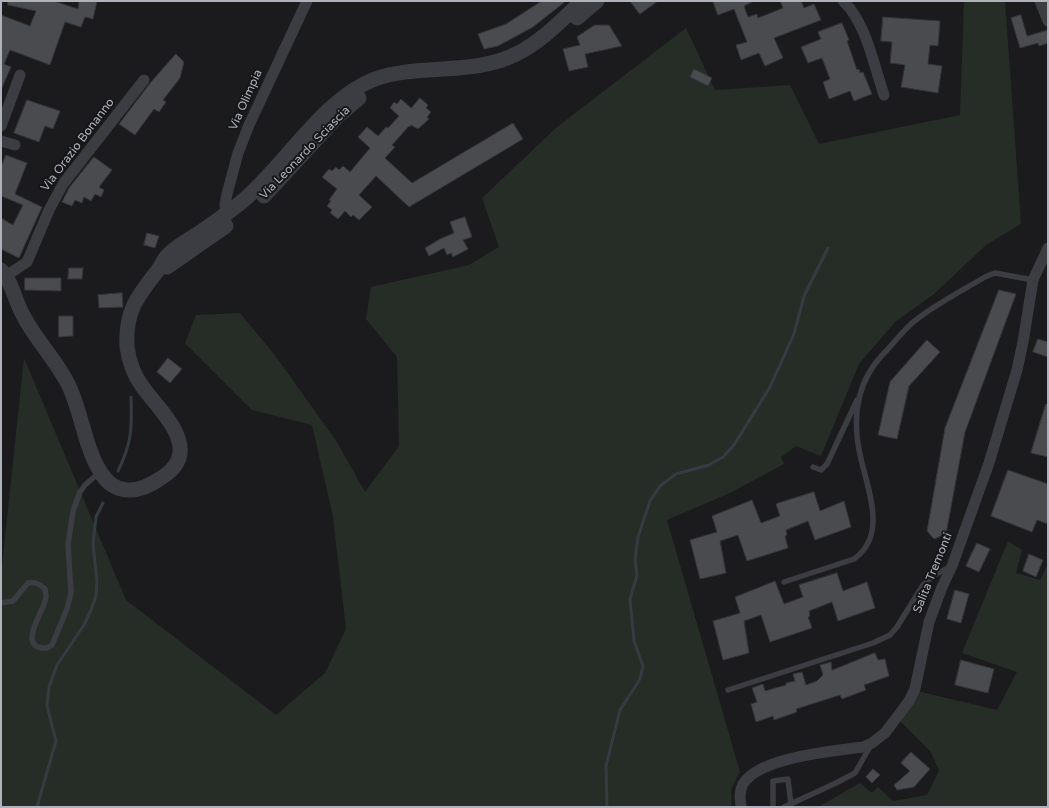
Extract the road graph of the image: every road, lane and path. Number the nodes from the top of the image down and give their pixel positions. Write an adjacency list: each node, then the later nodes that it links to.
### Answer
1 (307, 1): 14 (street, Via Olimpia)
2 (582, 1): 11 (street, Via Leonardo Sciascia)
3 (597, 1): 11 (street, Via Leonardo Sciascia)
4 (843, 1): 9 (street)
5 (1040, 1): 6 (street)
6 (1048, 21)
7 (20, 75): 10 (street)
8 (144, 80): 16 (street, Via Orazio Bonanno)
9 (884, 95)
10 (1, 126)
11 (311, 137): 14 (street, Via Leonardo Sciascia)
12 (1, 142): 13 (street)
13 (15, 145)
14 (226, 220): 20 (street, Via Leonardo Sciascia)
15 (1048, 248): 17 (street, Salita Tremonti)
16 (4, 273): 20 (street, Via Leonardo Sciascia)
17 (1033, 280): 18 (lane); 21 (street, Salita Tremonti)
18 (859, 396): 19 (lane); 22 (lane)
19 (813, 467)
20 (100, 472): 23 (lane)
21 (952, 566): 24 (lane); 25 (street, Salita Tremonti)
22 (784, 582)
23 (1, 602)
24 (728, 690)
25 (872, 743): 26 (lane); 27 (street, Salita Tremonti)
26 (791, 804): 28 (lane); 29 (lane)
27 (741, 807)
28 (773, 807)
29 (784, 807)

